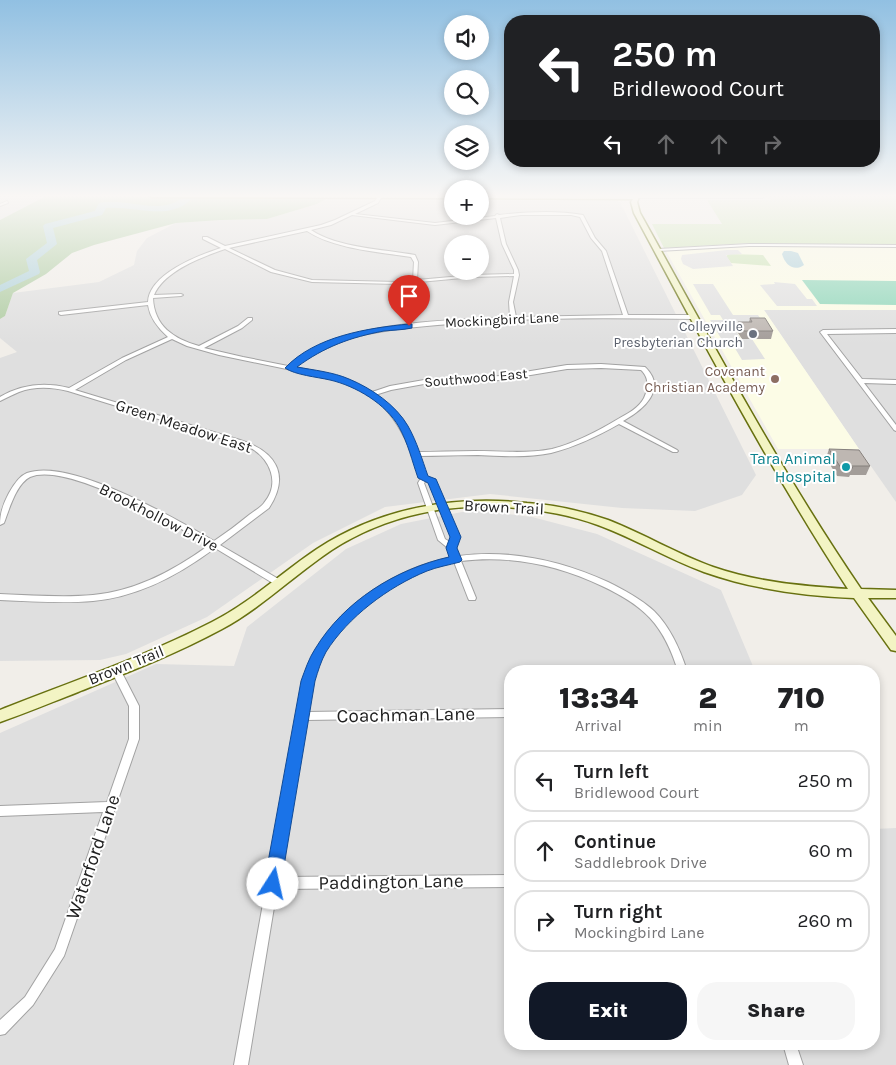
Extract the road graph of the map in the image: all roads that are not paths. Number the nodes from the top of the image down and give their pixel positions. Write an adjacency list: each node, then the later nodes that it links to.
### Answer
1 (218, 245): 10 (street)
2 (240, 245): 10 (street)
3 (344, 245): 13 (street)
4 (504, 245): 12 (street)
5 (599, 245): 18 (street)
6 (655, 245): 11 (street)
7 (738, 245): 11 (street)
8 (800, 245): 9 (street)
9 (896, 246)
10 (225, 248): 13 (street); 15 (street)
11 (658, 250): 19 (street)
12 (517, 275): 13 (street); 17 (street)
13 (415, 282)
14 (180, 295): 15 (street)
15 (151, 300): 16 (street); 22 (street)
16 (61, 313)
17 (513, 317): 18 (street, Mockingbird Lane); 24 (street, Mockingbird Lane)
18 (626, 317): 19 (street, Mockingbird Lane)
19 (694, 317): 42 (street)
20 (250, 319): 23 (street)
21 (896, 331): 25 (street)
22 (172, 337): 23 (street); 27 (street)
23 (199, 348): 24 (street)
24 (290, 368): 28 (street)
25 (860, 381): 26 (street); 31 (street)
26 (896, 382)
27 (70, 390): 29 (street, Green Meadow East); 38 (street, Green Meadow East)
28 (371, 394): 30 (street, Southwood East); 33 (street)
29 (0, 399)
30 (618, 421): 32 (street); 33 (street)
31 (896, 429)
32 (675, 451)
33 (415, 454): 34 (street)
34 (424, 478): 35 (street); 36 (street)
35 (444, 506): 36 (street, Brown Trail); 39 (street); 42 (street, Brown Trail)
36 (429, 508): 39 (street); 41 (street, Brown Trail)
37 (0, 523): 38 (street, Brookhollow Drive)
38 (214, 545): 41 (street, Brookhollow Drive); 44 (street, Green Meadow East)
39 (452, 548): 40 (street)
40 (456, 560): 45 (street); 47 (street); 51 (street)
41 (279, 583): 48 (street, Brown Trail)
42 (856, 593): 43 (street, Brown Trail); 46 (street)
43 (896, 594)
44 (0, 597)
45 (472, 598)
46 (896, 646)
47 (680, 665)
48 (116, 670): 50 (street, Brown Trail); 52 (street, Waterford Lane)
49 (504, 714): 51 (street, Coachman Lane)
50 (0, 716)
51 (302, 716): 55 (street)
52 (110, 807): 53 (street); 56 (street, Waterford Lane)
53 (0, 811)
54 (504, 881): 55 (street, Paddington Lane)
55 (273, 884): 58 (street)
56 (0, 1029)
57 (792, 1050): 59 (street)
58 (241, 1065)
59 (796, 1065)

